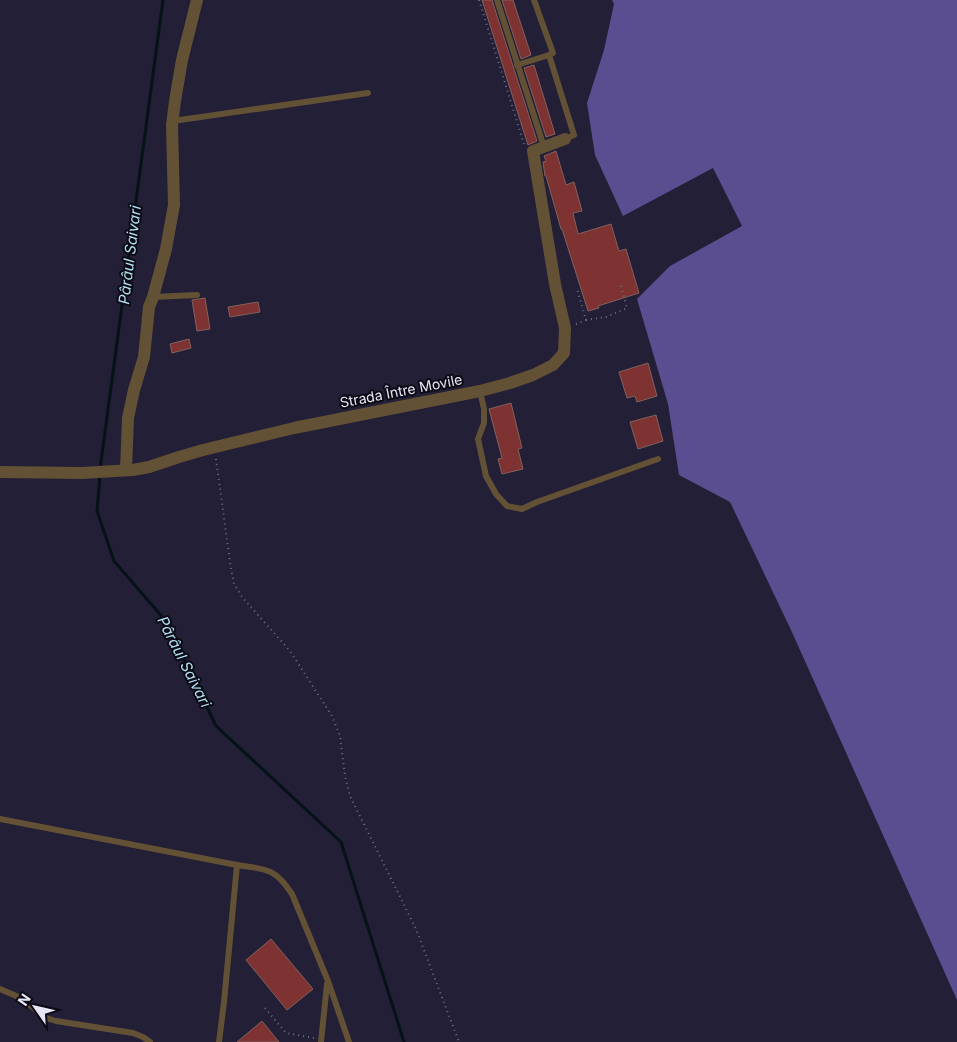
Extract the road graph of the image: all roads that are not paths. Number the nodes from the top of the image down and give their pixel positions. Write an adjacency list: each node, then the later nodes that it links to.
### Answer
1 (197, 0): 7 (street)
2 (497, 0): 5 (lane)
3 (534, 0): 4 (lane)
4 (549, 55): 5 (lane); 8 (lane)
5 (517, 64): 9 (lane)
6 (368, 93): 7 (lane)
7 (173, 121): 11 (street)
8 (566, 139): 9 (street)
9 (538, 149): 12 (street, Strada Între Movile)
10 (197, 295): 11 (lane)
11 (153, 297): 14 (street)
12 (480, 391): 13 (lane); 14 (street, Strada Între Movile)
13 (658, 459)
14 (126, 470): 15 (street, Strada Între Movile)
15 (0, 472)
16 (0, 819): 17 (lane)
17 (237, 865): 18 (lane); 22 (lane)
18 (328, 981): 20 (lane); 23 (lane)
19 (0, 989): 21 (lane)
20 (321, 1041)
21 (150, 1042)
22 (219, 1042)
23 (349, 1042)

